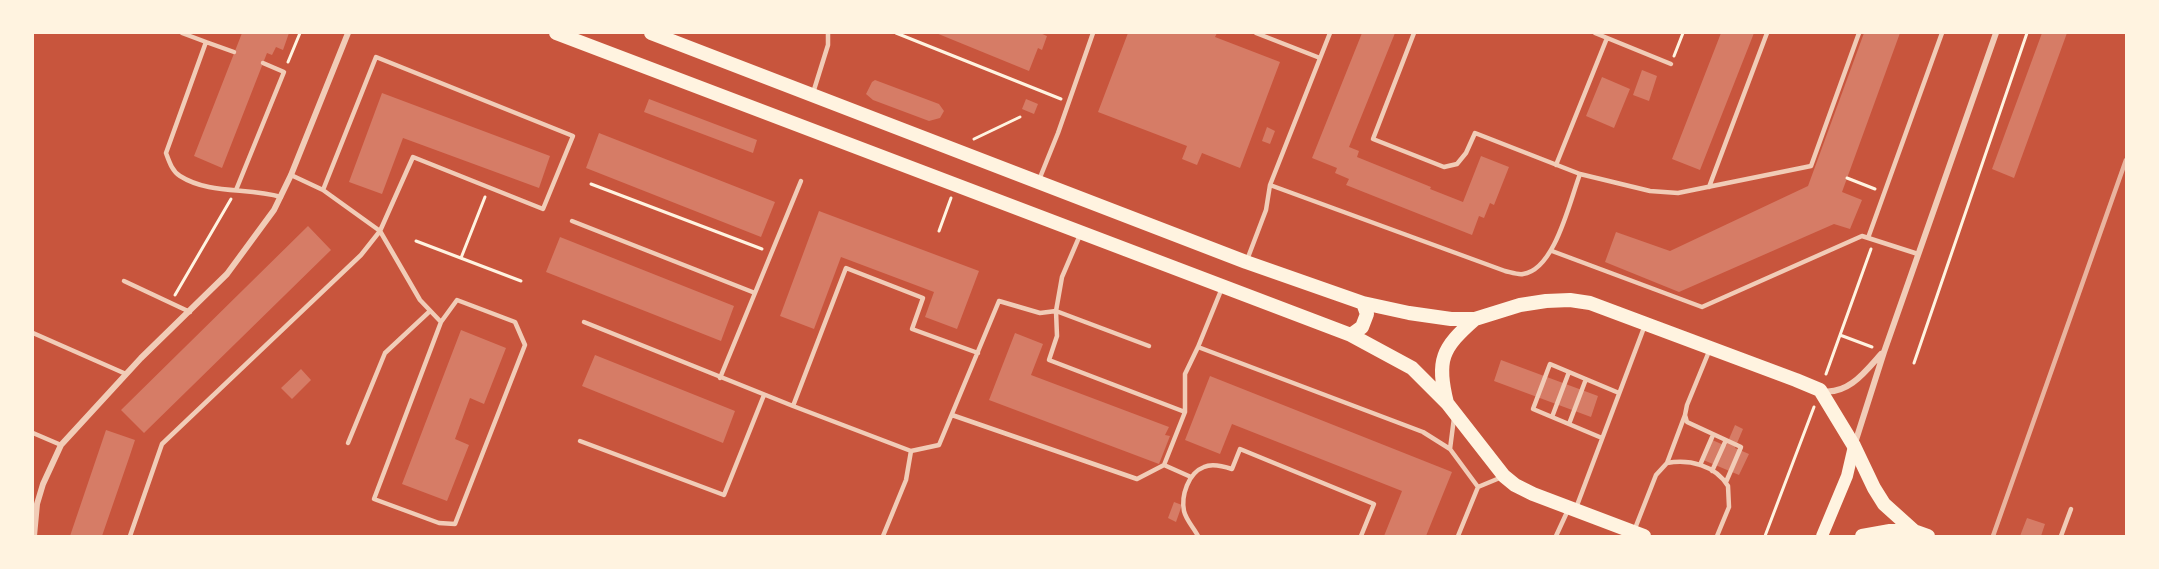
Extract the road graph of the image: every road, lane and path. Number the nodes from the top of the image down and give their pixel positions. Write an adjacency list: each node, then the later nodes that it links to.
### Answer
1 (182, 33): 20 (lane)
2 (300, 33): 25 (path)
3 (348, 33): 32 (street)
4 (556, 33): 48 (main road)
5 (651, 33): 26 (main road)
6 (828, 33): 26 (lane)
7 (896, 33): 27 (path)
8 (1093, 33): 27 (lane)
9 (1257, 33): 22 (lane)
10 (1330, 33): 22 (lane)
11 (1414, 33): 30 (lane)
12 (1595, 33): 19 (lane)
13 (1683, 33): 24 (path)
14 (1767, 33): 39 (lane)
15 (1859, 33): 39 (lane)
16 (1942, 33): 42 (lane)
17 (1996, 33): 53 (street)
18 (2027, 33): 78 (path)
19 (1607, 38): 24 (lane); 30 (lane)
20 (206, 42): 21 (lane); 40 (lane)
21 (234, 52)
22 (1320, 58): 37 (lane)
23 (263, 63): 25 (lane)
24 (1671, 64)
25 (284, 72): 40 (lane)
26 (812, 95): 35 (main road)
27 (1068, 102): 35 (lane)
28 (1020, 117): 29 (path)
29 (974, 139)
30 (1556, 165): 31 (lane)
31 (1580, 174): 39 (lane); 52 (lane)
32 (291, 175): 41 (lane); 43 (street)
33 (1847, 178): 42 (path)
34 (801, 181): 59 (lane)
35 (1038, 181): 55 (main road)
36 (591, 184): 51 (path)
37 (1270, 185): 52 (lane); 55 (lane)
38 (489, 187): 41 (lane); 46 (lane); 54 (path)
39 (1709, 187)
40 (236, 190): 43 (lane); 60 (path)
41 (323, 190): 46 (lane)
42 (1884, 193): 49 (lane)
43 (281, 197): 64 (street)
44 (951, 198): 47 (path)
45 (572, 221): 59 (lane)
46 (380, 231): 62 (lane); 117 (lane)
47 (939, 231)
48 (1081, 233): 58 (main road); 63 (lane)
49 (1868, 238): 52 (lane); 53 (lane)
50 (416, 241): 54 (path)
51 (762, 249)
52 (1552, 251)
53 (1918, 254): 76 (street)
54 (461, 258): 57 (path)
55 (1246, 262): 61 (main road)
56 (124, 281): 60 (lane)
57 (520, 281)
58 (1222, 286): 70 (main road); 73 (lane)
59 (755, 293): 81 (lane)
60 (171, 302): 64 (lane)
61 (1363, 303): 65 (main road); 70 (main road)
62 (430, 311): 66 (lane); 98 (lane)
63 (1056, 311): 72 (lane); 77 (lane); 88 (lane)
64 (190, 312): 80 (street)
65 (1475, 319): 68 (main road); 87 (main road)
66 (441, 322): 66 (lane)
67 (584, 322): 81 (lane)
68 (1646, 322): 74 (main road); 83 (lane)
69 (33, 333): 80 (lane)
70 (1351, 335): 87 (main road)
71 (1840, 335): 75 (path)
72 (1149, 346)
73 (1198, 347): 88 (lane); 101 (lane)
74 (1711, 347): 85 (main road); 90 (lane)
75 (1874, 348)
76 (1884, 352): 85 (street); 100 (street)
77 (978, 353): 86 (lane); 89 (lane)
78 (1914, 363)
79 (1569, 372): 82 (lane); 91 (lane); 91 (lane)
80 (126, 374): 99 (street)
81 (720, 378): 84 (lane)
82 (1586, 379): 83 (lane); 92 (lane)
83 (1619, 393): 95 (lane)
84 (764, 395): 86 (lane); 97 (lane)
85 (1818, 397): 100 (main road); 124 (path)
86 (794, 406): 102 (lane)
87 (1451, 409): 101 (lane); 107 (main road)
88 (1185, 412): 104 (lane)
89 (952, 415): 102 (lane); 104 (lane)
90 (1685, 415): 94 (lane); 103 (lane)
91 (1552, 417): 92 (lane)
92 (1569, 424): 95 (lane)
93 (33, 433): 99 (lane)
94 (1713, 435): 96 (lane); 105 (lane)
95 (1602, 438): 112 (lane)
96 (1726, 440): 106 (lane); 109 (lane)
97 (580, 441)
98 (348, 443)
99 (62, 445): 111 (street)
100 (1854, 446): 114 (main road); 125 (main road)
101 (1450, 449): 110 (lane)
102 (912, 451): 118 (lane)
103 (1666, 463): 105 (lane); 115 (lane)
104 (1164, 465): 108 (lane)
105 (1700, 465): 106 (lane)
106 (1712, 471): 109 (lane)
107 (1504, 476): 110 (lane); 112 (main road)
108 (1191, 477): 119 (lane); 120 (lane)
109 (1725, 482): 123 (lane)
110 (1478, 487): 121 (lane)
111 (35, 503): 116 (street)
112 (1572, 509): 115 (main road); 122 (lane)
113 (2072, 509): 127 (lane)
114 (1921, 533): 126 (main road)
115 (1639, 534)
116 (34, 536)
117 (130, 536)
118 (883, 536)
119 (1198, 536)
120 (1361, 536)
121 (1458, 536)
122 (1556, 536)
123 (1717, 536)
124 (1765, 536)
125 (1822, 536)
126 (1862, 536)
127 (2061, 536)

